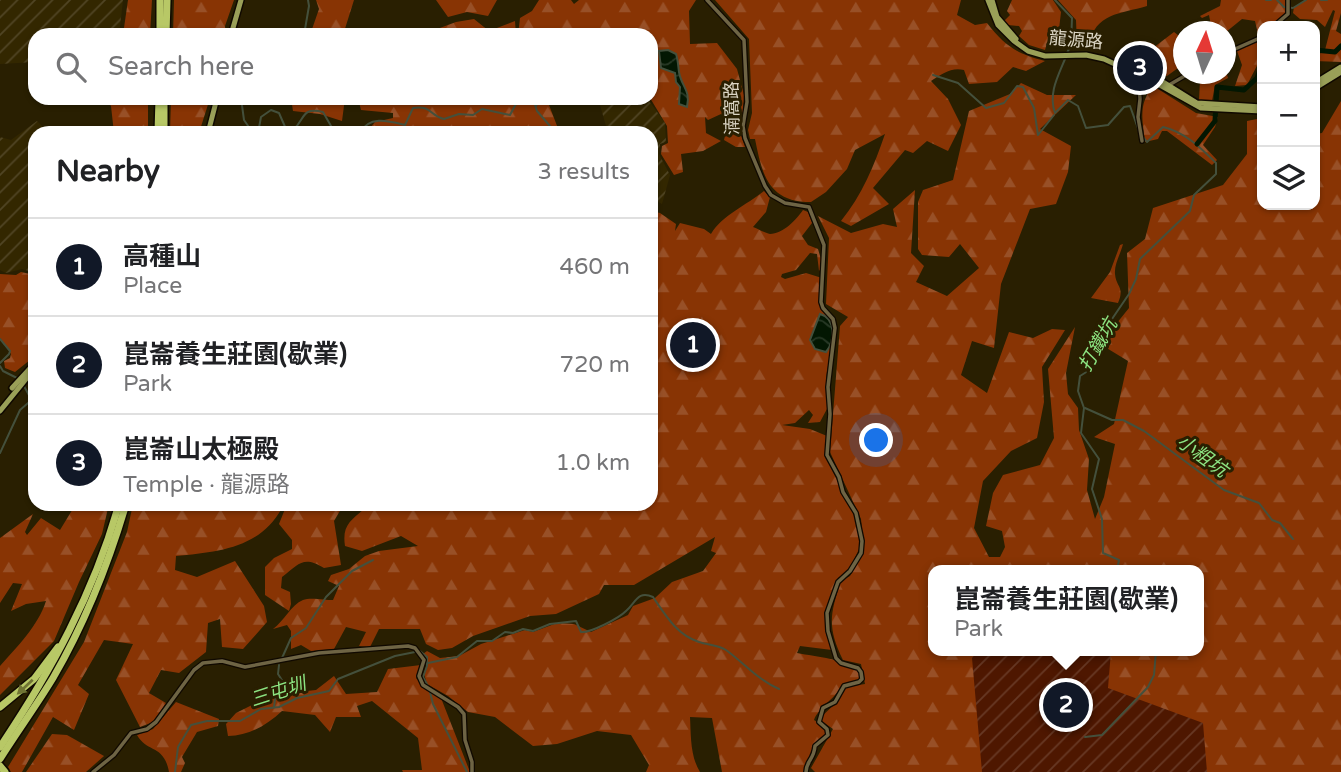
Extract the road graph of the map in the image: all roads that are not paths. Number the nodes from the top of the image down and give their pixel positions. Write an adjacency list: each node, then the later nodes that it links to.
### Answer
1 (160, 0): 8 (highway)
2 (167, 0): 9 (highway)
3 (707, 0): 40 (street, 湳窩路)
4 (990, 0): 14 (main road)
5 (1288, 0): 7 (street)
6 (242, 2): 10 (main road)
7 (1279, 21)
8 (160, 28)
9 (166, 28)
10 (235, 28)
11 (1257, 39): 12 (street)
12 (1236, 48)
13 (1341, 69): 16 (main road)
14 (1138, 72): 17 (main road); 25 (street)
15 (1173, 83): 17 (street)
16 (1318, 84)
17 (1167, 87): 21 (main road)
18 (159, 105): 22 (highway)
19 (164, 105): 23 (highway)
20 (214, 105): 24 (main road)
21 (1257, 109)
22 (158, 126)
23 (164, 126)
24 (208, 126)
25 (1142, 138)
26 (28, 372): 27 (main road)
27 (20, 381): 28 (main road); 29 (main road)
28 (0, 405)
29 (0, 411)
30 (117, 511): 32 (highway)
31 (124, 511): 35 (highway)
32 (74, 624): 33 (highway, one-way to 33); 34 (highway)
33 (0, 707)
34 (0, 747)
35 (0, 760)
36 (0, 766): 37 (highway)
37 (5, 772)
38 (93, 772): 39 (street)
39 (472, 772)
40 (806, 772)

